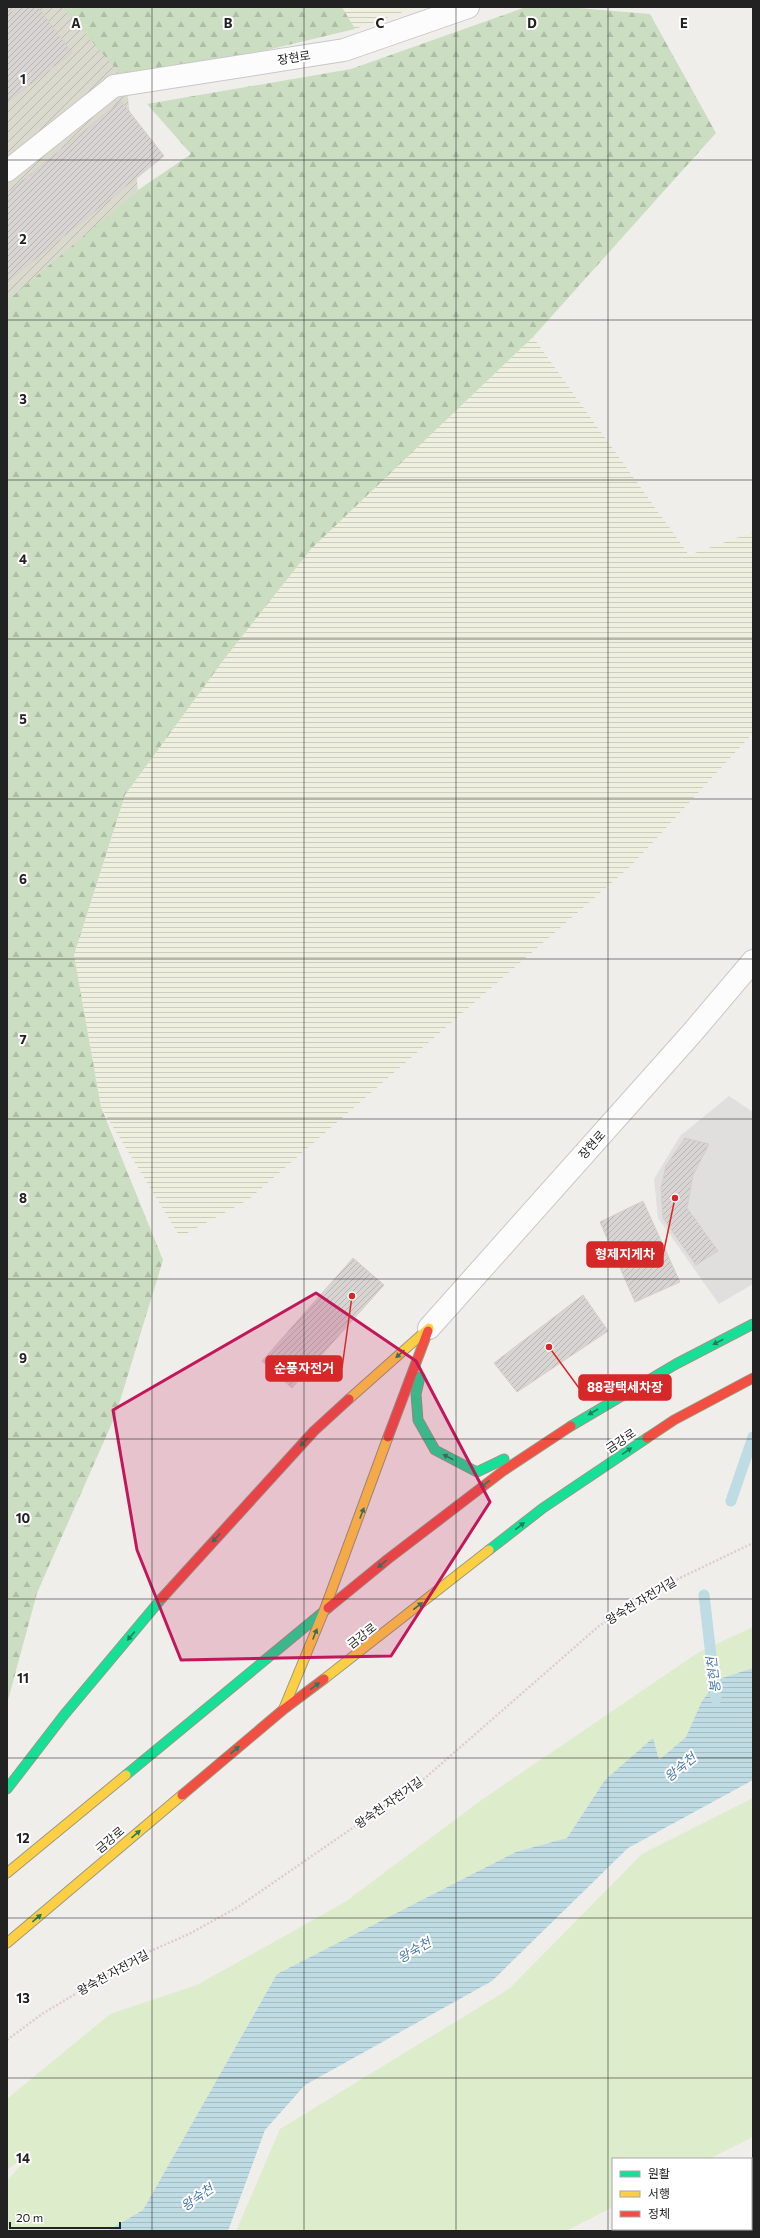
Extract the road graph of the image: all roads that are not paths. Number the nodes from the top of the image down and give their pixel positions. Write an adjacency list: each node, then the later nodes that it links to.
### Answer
1 (468, 7): 2 (street, 장현로)
2 (114, 86): 3 (lane)
3 (7, 171)
4 (753, 961): 6 (street, 장현로)
5 (753, 1324): 8 (main road, one-way to 8)
6 (429, 1328): 8 (main road, one-way to 6); 9 (main road, one-way to 6); 11 (main road, one-way to 11)
7 (753, 1378): 10 (main road, 금강로, one-way to 7)
8 (547, 1440): 9 (main road, one-way to 9)
9 (324, 1611): 10 (main road, one-way to 9); 12 (main road)
10 (284, 1709): 13 (main road, 금강로, one-way to 10)
11 (7, 1788)
12 (7, 1873)
13 (7, 1943)

